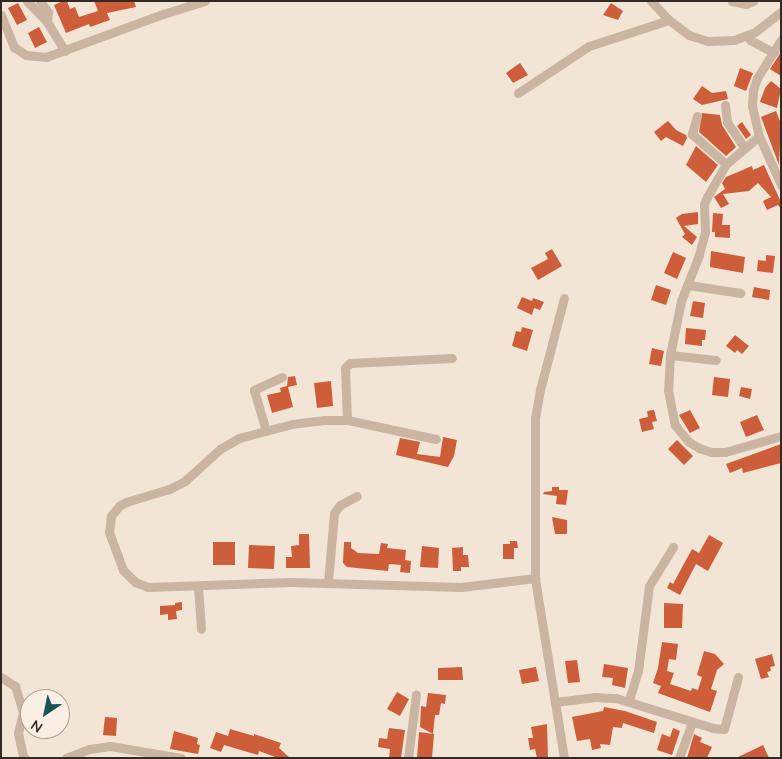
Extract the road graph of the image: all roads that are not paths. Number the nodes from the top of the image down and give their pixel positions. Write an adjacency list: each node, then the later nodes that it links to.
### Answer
1 (27, 1): 10 (street)
2 (40, 1): 10 (street)
3 (205, 1): 13 (street)
4 (651, 1): 9 (street)
5 (732, 1): 6 (street)
6 (753, 1)
7 (781, 12): 9 (street)
8 (1, 14): 13 (street)
9 (669, 20): 15 (street)
10 (47, 22): 13 (street)
11 (750, 40): 14 (street)
12 (781, 40): 14 (street)
13 (65, 51)
14 (774, 53): 18 (street)
15 (518, 93)
16 (725, 105): 19 (street)
17 (697, 116): 20 (street)
18 (759, 136): 19 (street); 21 (street)
19 (744, 147): 20 (street)
20 (726, 164): 23 (street)
21 (776, 164): 22 (street)
22 (781, 185)
23 (688, 285): 24 (street); 26 (street)
24 (740, 293)
25 (564, 298): 36 (street)
26 (670, 355): 28 (street); 32 (street)
27 (452, 358): 30 (street)
28 (716, 360)
29 (282, 377): 31 (street)
30 (347, 420): 31 (street); 33 (street)
31 (266, 431): 38 (street)
32 (781, 436)
33 (436, 438)
34 (357, 496): 37 (street)
35 (673, 548): 43 (street)
36 (535, 578): 37 (street); 44 (street)
37 (328, 582): 38 (street)
38 (198, 586): 39 (street)
39 (201, 629)
40 (1, 677): 46 (street)
41 (738, 677): 45 (street)
42 (416, 694): 49 (street)
43 (629, 700): 44 (street); 45 (street)
44 (555, 702): 50 (street)
45 (692, 722): 51 (street)
46 (25, 758)
47 (66, 758): 48 (street)
48 (182, 758)
49 (408, 758)
50 (564, 758)
51 (679, 758)

